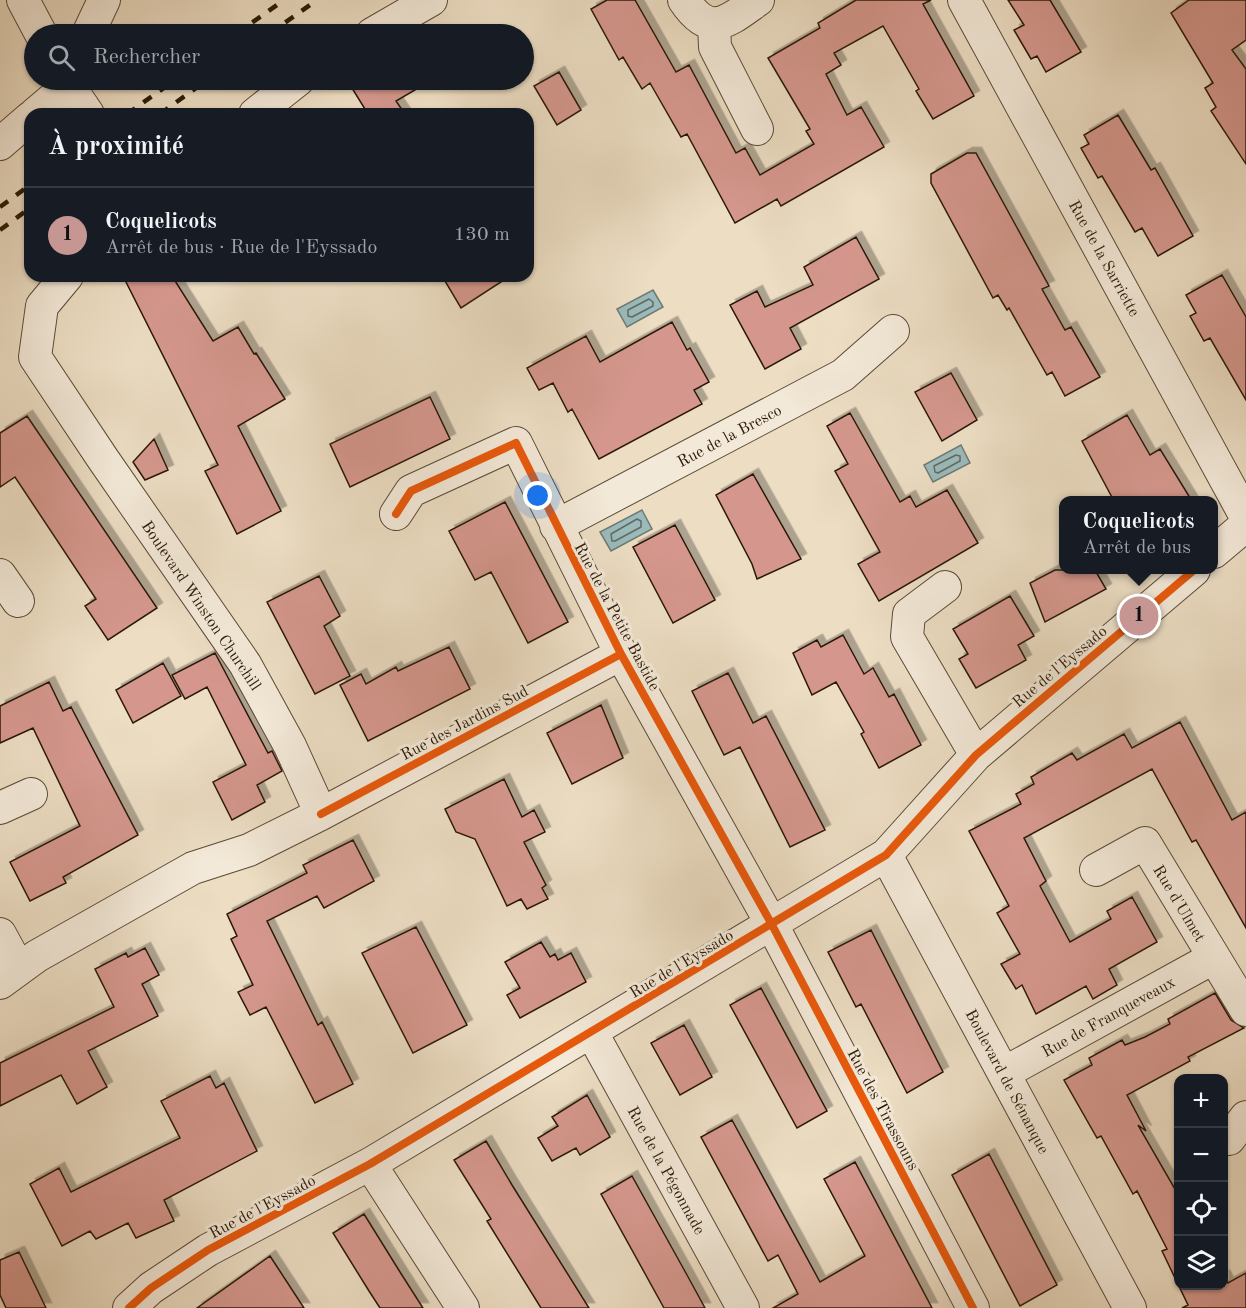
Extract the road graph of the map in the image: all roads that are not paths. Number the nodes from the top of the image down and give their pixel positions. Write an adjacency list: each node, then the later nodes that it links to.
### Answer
1 (23, 0): 7 (street)
2 (104, 0): 8 (street)
3 (431, 0): 9 (street)
4 (684, 0): 10 (street)
5 (758, 0): 10 (street)
6 (964, 0): 23 (street, Rue de la Sarriette)
7 (36, 24)
8 (93, 24)
9 (389, 24)
10 (714, 24): 18 (street)
11 (60, 90): 14 (street)
12 (73, 90): 15 (street)
13 (285, 90): 16 (street)
14 (41, 108)
15 (84, 108)
16 (263, 108)
17 (24, 123): 19 (street)
18 (757, 129)
19 (0, 144)
20 (62, 282): 35 (street, Boulevard Winston Churchill)
21 (894, 332): 25 (street, Rue de la Bresco)
22 (396, 514): 25 (street, Rue de la Petite Bastide)
23 (1246, 517)
24 (1246, 525): 26 (street)
25 (556, 526): 31 (street, Rue de la Petite Bastide)
26 (1218, 549)
27 (1189, 574): 32 (street, Rue de l'Eyssado)
28 (0, 575): 30 (street)
29 (945, 586): 32 (street)
30 (18, 601)
31 (621, 654): 35 (street, Rue des Jardins Sud); 38 (street, Rue de la Petite Bastide)
32 (976, 755): 36 (street, Rue de l'Eyssado)
33 (31, 794): 34 (street)
34 (0, 808)
35 (321, 814): 41 (street)
36 (886, 855): 38 (street, Rue de l'Eyssado); 44 (street, Boulevard de Sénanque)
37 (1096, 870): 40 (street, Rue d'Ulmet)
38 (771, 923): 43 (street, Rue de l'Eyssado); 49 (street, Rue des Tirassouns)
39 (0, 934): 41 (street)
40 (1213, 958): 42 (street, Rue d'Ulmet); 44 (street, Rue de Franqueveaux)
41 (10, 976)
42 (1246, 1010)
43 (592, 1033): 45 (street, Rue de l'Eyssado); 48 (street, Rue de la Pégonnade)
44 (1004, 1073): 50 (street, Boulevard de Sénanque)
45 (370, 1164): 46 (street, Rue de l'Eyssado); 47 (street)
46 (129, 1308)
47 (463, 1308)
48 (743, 1308)
49 (973, 1308)
50 (1130, 1308)

